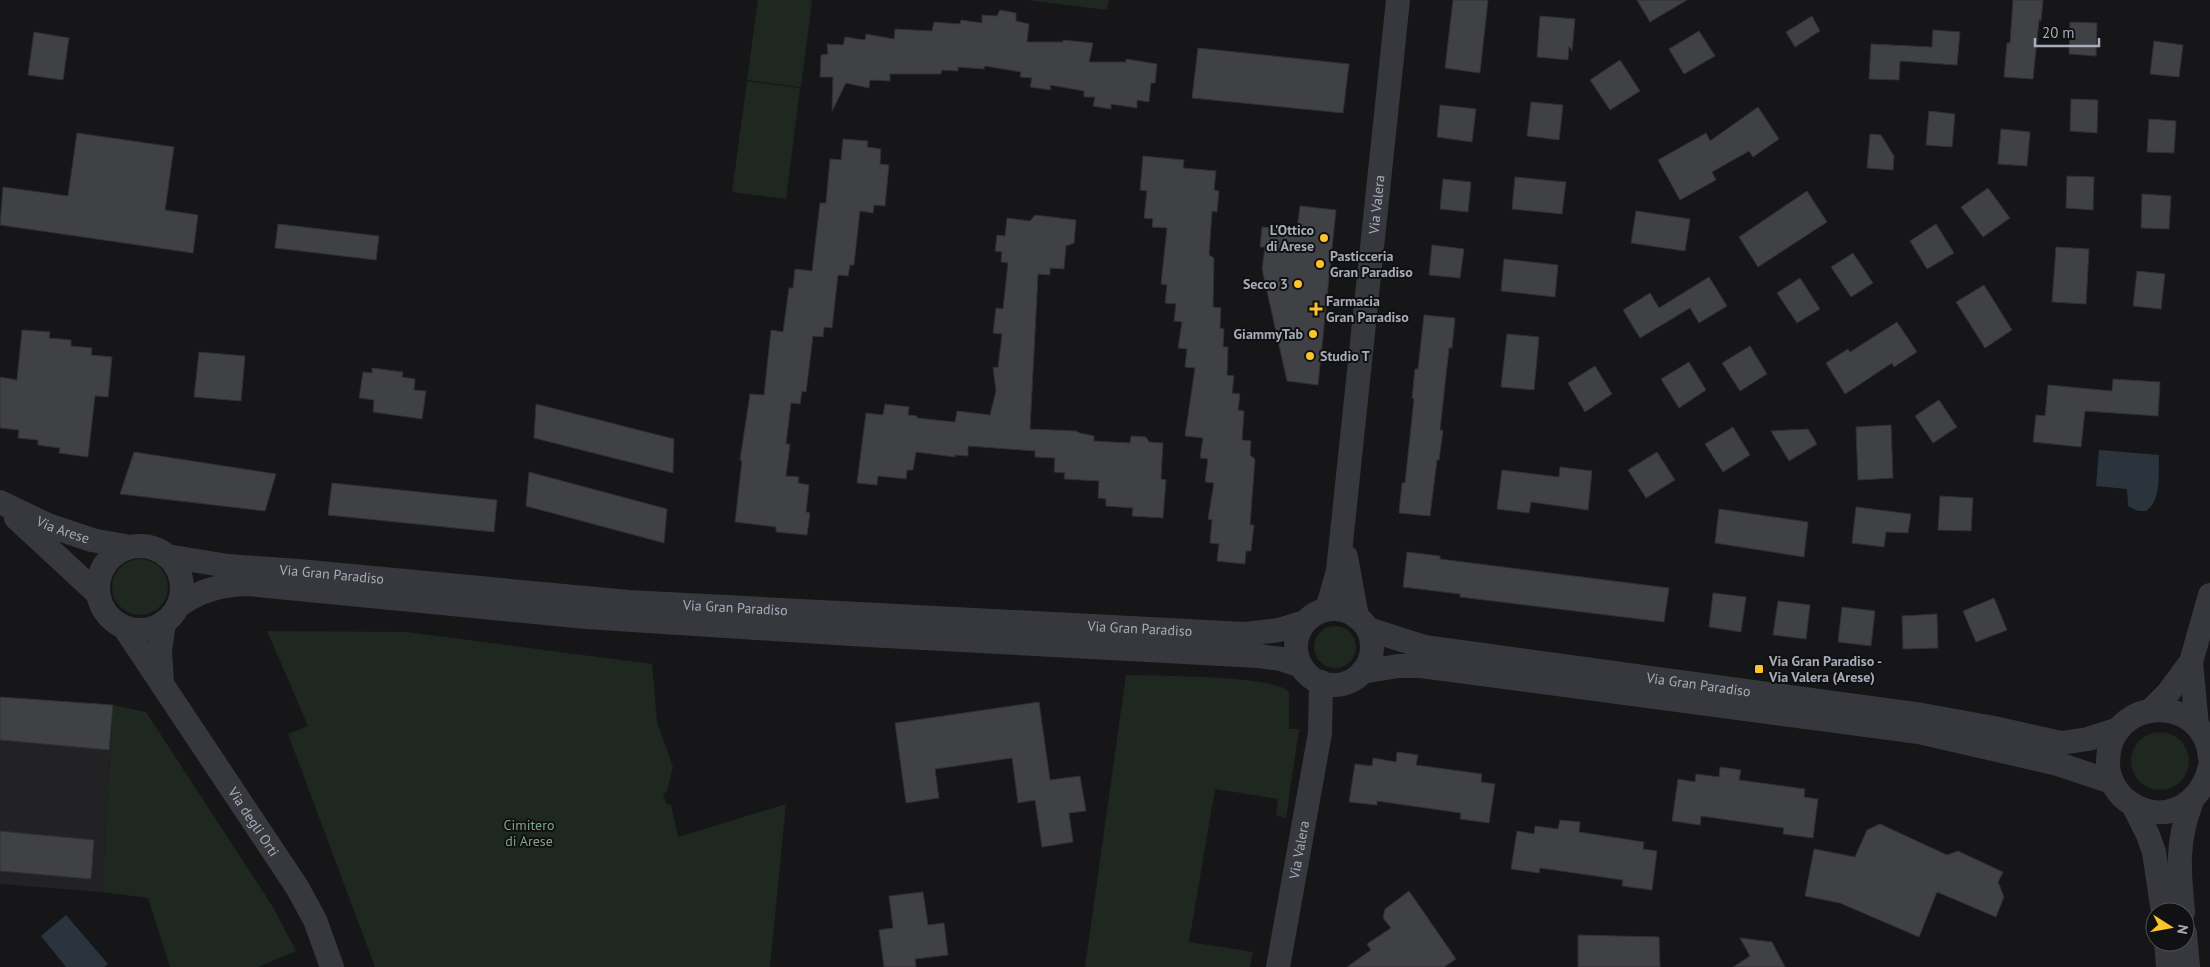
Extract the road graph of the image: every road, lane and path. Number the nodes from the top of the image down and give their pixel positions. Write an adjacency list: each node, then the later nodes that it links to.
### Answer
1 (1398, 0): 3 (street, Via Valera)
2 (0, 502): 4 (street, Via Arese); 6 (street, Via Arese)
3 (1342, 529): 8 (street, Via Valera); 11 (street, Via Valera)
4 (130, 547): 5 (street); 6 (street)
5 (167, 556): 9 (street); 10 (street, Via Gran Paradiso)
6 (98, 594): 12 (street)
7 (2210, 595): 13 (street)
8 (1327, 609): 10 (street); 11 (street)
9 (171, 614): 12 (street); 14 (street, Via Gran Paradiso); 16 (street, Via degli Orti)
10 (1306, 622): 14 (street)
11 (1362, 623): 15 (street); 20 (street, Via Gran Paradiso)
12 (124, 627): 16 (street, Via degli Orti)
13 (2191, 662): 18 (street); 19 (street)
14 (1301, 666): 17 (street)
15 (1362, 672): 17 (street); 23 (street, Via Gran Paradiso)
16 (162, 682): 30 (street, Via degli Orti)
17 (1331, 683): 31 (street, Via Valera)
18 (2151, 710): 19 (street); 20 (street)
19 (2197, 726): 21 (street)
20 (2119, 729): 23 (street)
21 (2210, 758)
22 (2210, 766): 24 (street)
23 (2112, 782): 25 (street)
24 (2192, 801): 25 (street); 27 (street)
25 (2133, 805): 26 (street)
26 (2162, 902)
27 (2182, 902)
28 (2167, 952): 32 (street)
29 (2187, 952): 33 (street)
30 (332, 967)
31 (1278, 967)
32 (2168, 967)
33 (2188, 967)

